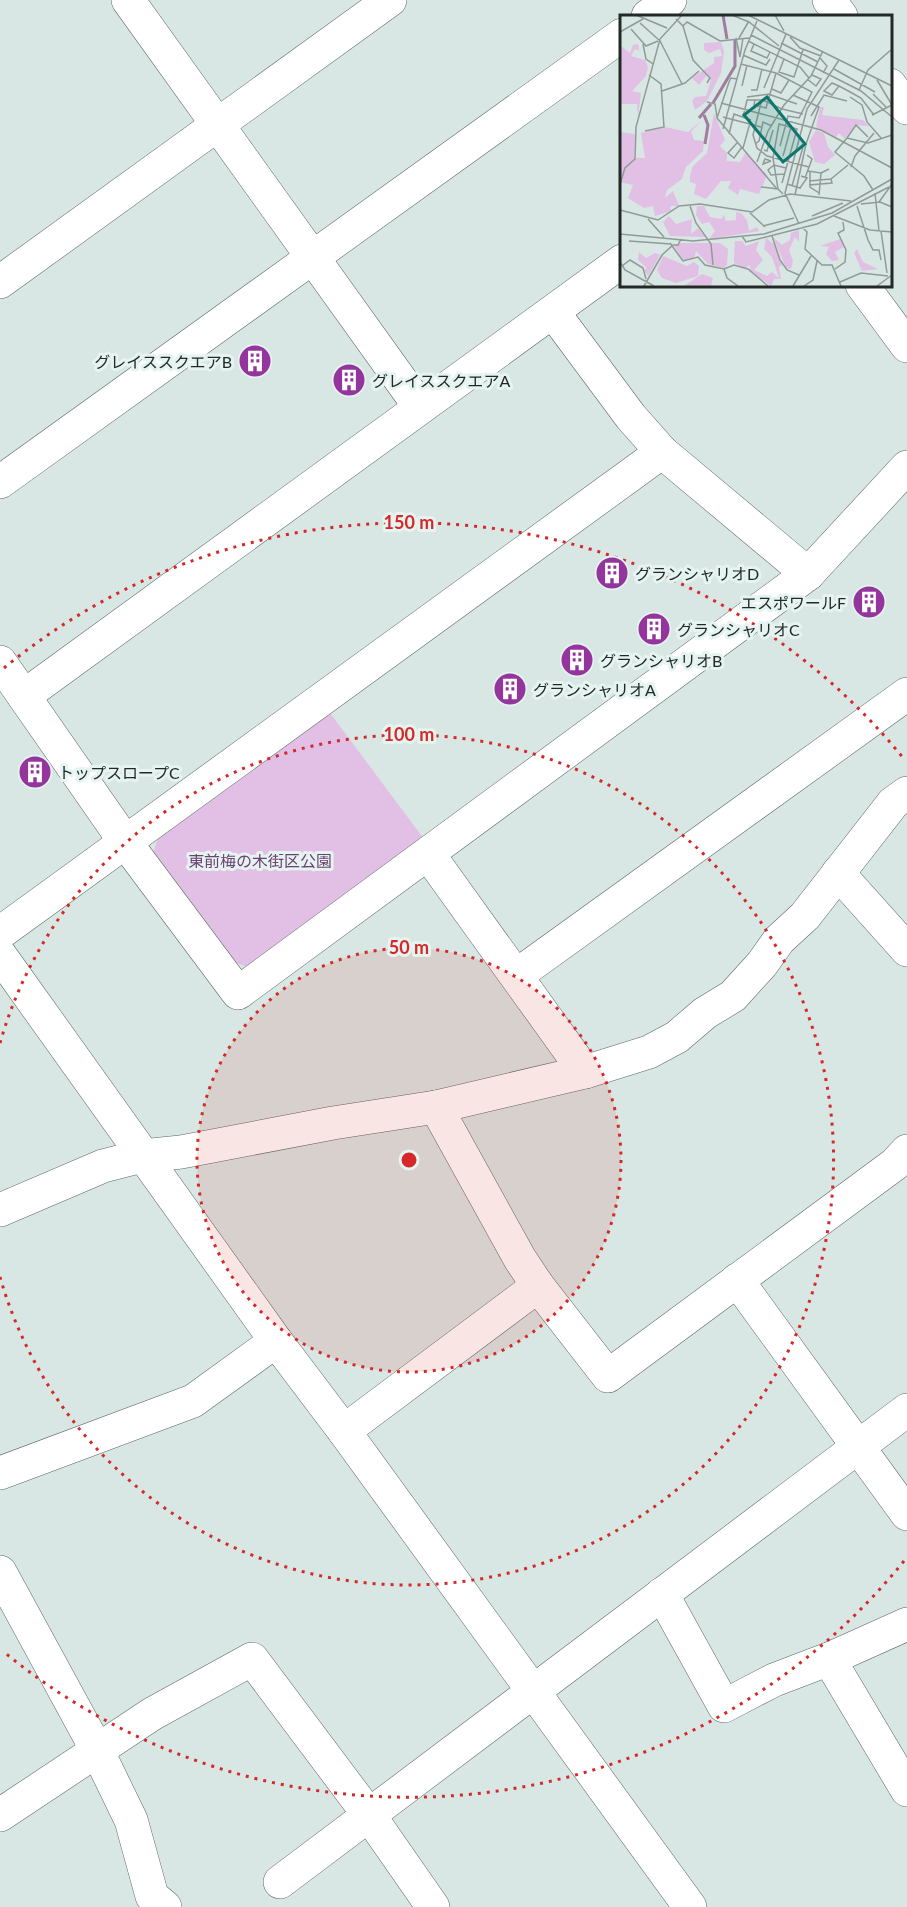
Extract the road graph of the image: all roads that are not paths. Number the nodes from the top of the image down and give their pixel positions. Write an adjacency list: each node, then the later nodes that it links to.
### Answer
1 (128, 0): 8 (street)
2 (390, 0): 8 (street)
3 (829, 0): 4 (street)
4 (840, 15)
5 (620, 36): 9 (street)
6 (892, 86): 7 (street)
7 (907, 108)
8 (218, 125): 9 (street); 11 (street)
9 (314, 258): 15 (street); 18 (street)
10 (620, 262): 13 (street)
11 (0, 282)
12 (863, 286): 14 (street)
13 (553, 312): 15 (street); 16 (street)
14 (907, 346)
15 (420, 407): 22 (street)
16 (662, 452): 19 (street); 24 (street)
17 (907, 467): 19 (street)
18 (0, 482)
19 (808, 574): 25 (street)
20 (0, 662): 22 (street)
21 (907, 694): 30 (street)
22 (24, 696): 24 (street)
23 (907, 793): 26 (street)
24 (126, 843): 25 (street); 27 (street)
25 (429, 855): 30 (street)
26 (838, 873): 28 (street); 31 (street)
27 (0, 933)
28 (907, 950)
29 (0, 955): 34 (street)
30 (517, 975): 31 (street)
31 (585, 1072): 32 (street)
32 (436, 1107): 34 (street); 37 (street)
33 (907, 1151): 36 (street)
34 (142, 1156): 35 (street); 38 (street)
35 (0, 1210)
36 (737, 1280): 37 (street); 41 (street)
37 (538, 1286): 40 (street)
38 (276, 1341): 40 (street); 42 (street)
39 (907, 1410): 41 (street)
40 (344, 1431): 48 (street)
41 (858, 1446): 43 (street); 45 (street)
42 (0, 1473)
43 (907, 1514)
44 (0, 1572): 49 (street)
45 (662, 1594): 47 (street); 48 (street)
46 (907, 1624): 47 (street)
47 (829, 1659): 50 (street)
48 (534, 1691): 52 (street); 56 (street)
49 (97, 1750): 51 (street); 52 (street); 54 (street)
50 (907, 1790)
51 (0, 1815)
52 (369, 1815): 53 (street); 55 (street)
53 (280, 1882)
54 (165, 1907)
55 (432, 1907)
56 (690, 1907)

